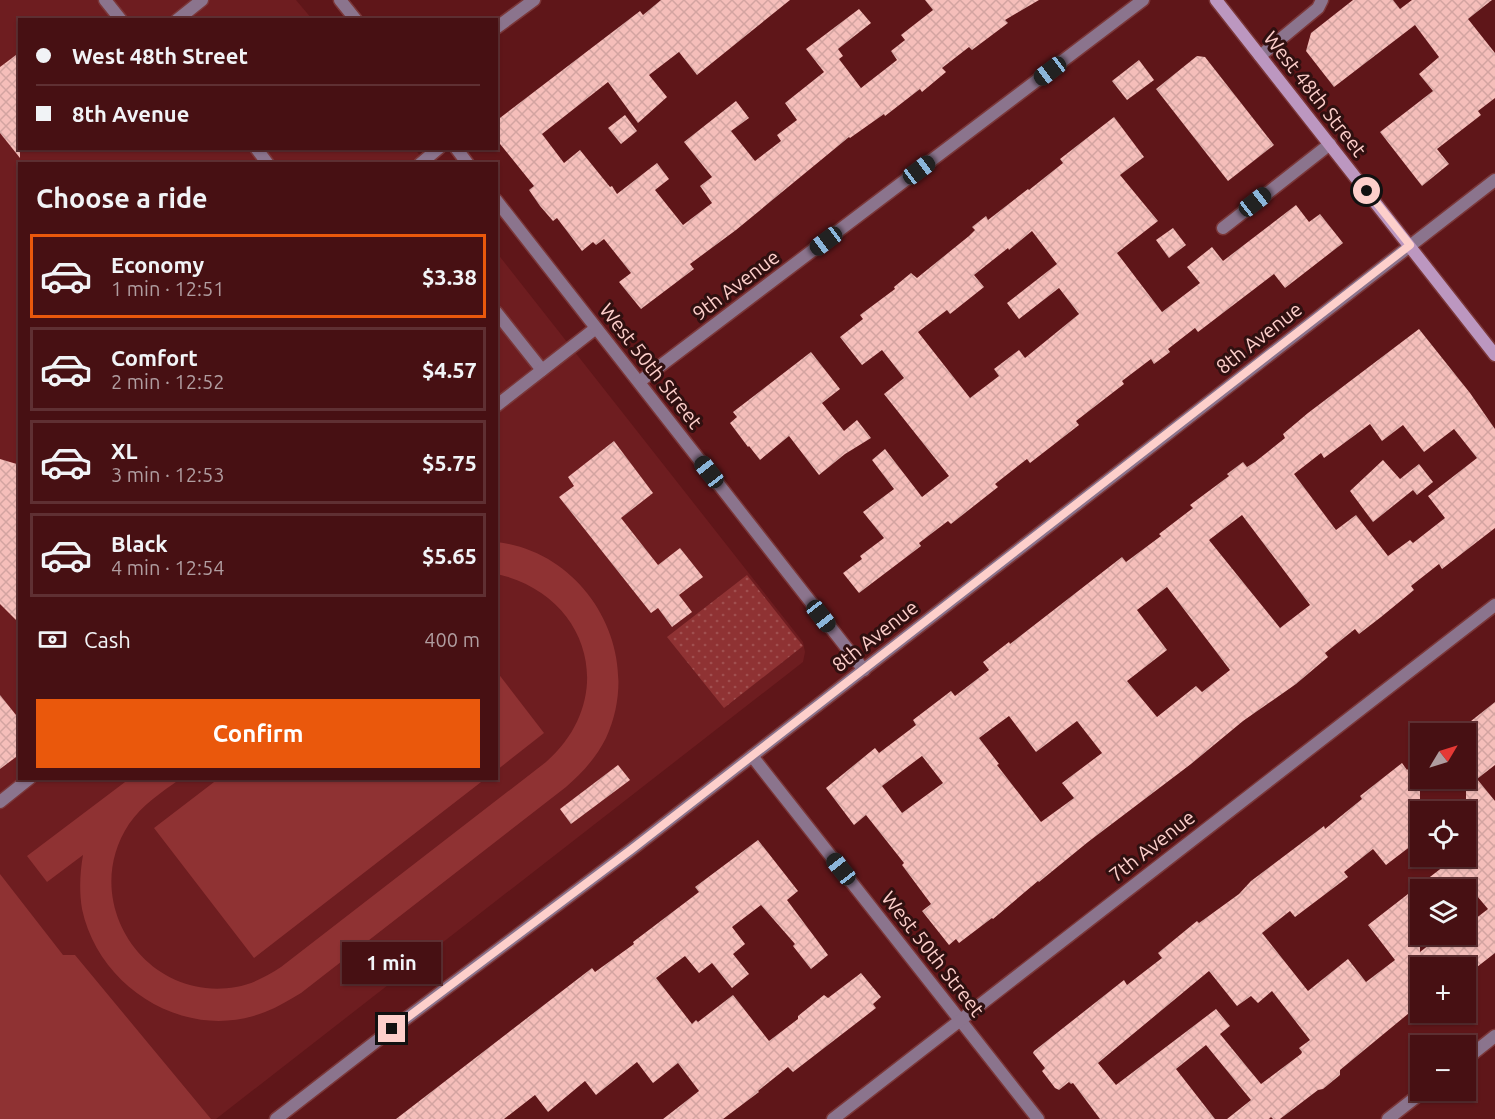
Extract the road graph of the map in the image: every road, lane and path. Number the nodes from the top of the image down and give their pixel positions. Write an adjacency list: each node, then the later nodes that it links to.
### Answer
1 (105, 0): 8 (street)
2 (202, 0): 9 (street)
3 (340, 0): 10 (street)
4 (534, 0): 11 (street)
5 (1143, 0): 24 (street, 9th Avenue)
6 (1216, 0): 12 (street, West 48th Street)
7 (1322, 0): 12 (street)
8 (119, 18)
9 (180, 18)
10 (354, 18)
11 (498, 27)
12 (1260, 56): 13 (street, West 48th Street)
13 (1330, 144): 18 (street); 19 (street, West 48th Street)
14 (437, 150): 15 (street)
15 (422, 162)
16 (1495, 180): 19 (street, 8th Avenue)
17 (498, 203): 21 (street, West 50th Street)
18 (1223, 228)
19 (1410, 245): 22 (street, West 48th Street); 27 (street, 8th Avenue)
20 (498, 315): 23 (street)
21 (596, 328): 23 (street); 24 (street, West 50th Street)
22 (1495, 355)
23 (542, 370): 25 (street)
24 (639, 382): 27 (street, West 50th Street)
25 (498, 404)
26 (1495, 605): 31 (street, 7th Avenue)
27 (864, 670): 28 (street, 8th Avenue)
28 (752, 756): 31 (street, West 50th Street); 35 (street, 8th Avenue)
29 (28, 780): 30 (street)
30 (0, 802)
31 (960, 1020): 36 (street, 7th Avenue); 37 (street, West 50th Street)
32 (1495, 1036): 33 (street)
33 (1476, 1051)
34 (1411, 1101): 38 (street)
35 (276, 1119)
36 (833, 1119)
37 (1038, 1119)
38 (1388, 1119)

